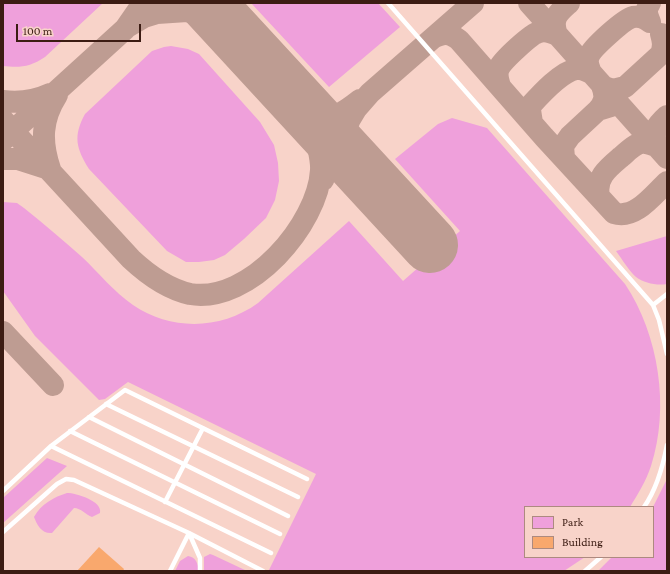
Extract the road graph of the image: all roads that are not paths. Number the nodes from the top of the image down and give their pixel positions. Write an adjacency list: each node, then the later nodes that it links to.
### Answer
1 (388, 3): 3 (lane)
2 (667, 294): 3 (lane)
3 (653, 305): 4 (lane)
4 (667, 354)
5 (106, 404): 6 (lane); 7 (lane); 11 (lane)
6 (89, 417): 8 (lane); 12 (lane)
7 (203, 428): 11 (lane); 13 (lane)
8 (70, 431): 10 (lane); 14 (lane)
9 (667, 445): 18 (lane)
10 (51, 446): 15 (lane); 17 (lane)
11 (193, 446): 12 (lane); 16 (lane)
12 (184, 464): 14 (lane); 19 (lane)
13 (307, 479)
14 (175, 483): 17 (lane); 22 (lane)
15 (3, 491)
16 (298, 497)
17 (165, 502): 23 (lane)
18 (645, 506)
19 (288, 516)
20 (3, 532): 21 (lane)
21 (189, 533): 25 (lane); 26 (lane); 27 (lane)
22 (280, 534)
23 (271, 553)
24 (601, 558): 28 (lane)
25 (170, 571)
26 (200, 571)
27 (263, 571)
28 (584, 571)

